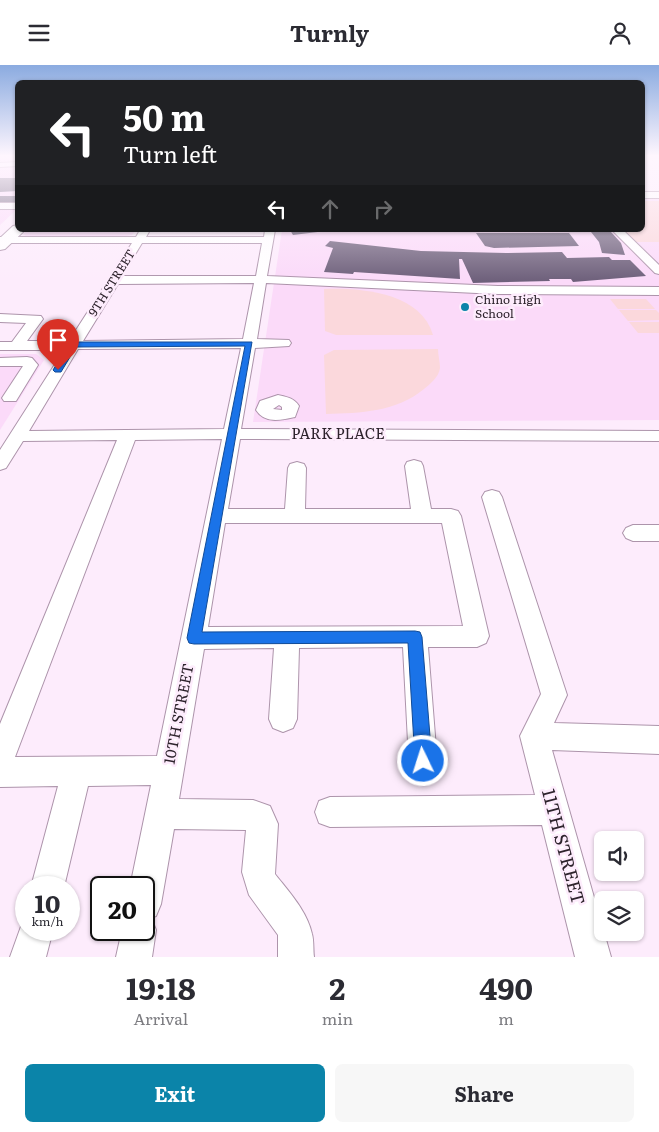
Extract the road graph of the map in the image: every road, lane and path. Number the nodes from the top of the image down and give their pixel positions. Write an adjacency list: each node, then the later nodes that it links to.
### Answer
1 (0, 206): 2 (street)
2 (15, 206)
3 (15, 222): 8 (main road)
4 (15, 231): 8 (main road)
5 (619, 232): 9 (street)
6 (142, 235): 7 (street); 8 (street); 11 (street, 9TH STREET)
7 (269, 235): 10 (street, 10TH STREET)
8 (1, 238)
9 (659, 271)
10 (261, 279): 11 (street); 12 (street); 17 (street, 10TH STREET)
11 (114, 280): 19 (street, 9TH STREET)
12 (659, 291)
13 (0, 318): 15 (street)
14 (0, 323): 15 (street)
15 (30, 327): 16 (street); 20 (street)
16 (0, 329)
17 (249, 343): 18 (street); 19 (street); 29 (street, 10TH STREET)
18 (284, 343)
19 (74, 344): 20 (street); 25 (street, 9TH STREET)
20 (17, 345): 21 (street)
21 (0, 346)
22 (0, 362): 23 (street)
23 (26, 368): 24 (street); 26 (street)
24 (0, 374)
25 (42, 396): 26 (street); 28 (street, 9TH STREET)
26 (5, 403)
27 (0, 431): 28 (street, PARK PLACE)
28 (19, 433): 30 (street, PARK PLACE); 32 (street, 9TH STREET)
29 (232, 434): 30 (street, PARK PLACE); 31 (street, PARK PLACE); 37 (street, 10TH STREET)
30 (128, 435): 47 (street)
31 (659, 436)
32 (2, 459)
33 (414, 466): 36 (street)
34 (297, 468): 38 (street)
35 (492, 497): 45 (street)
36 (422, 516): 38 (street); 42 (street)
37 (217, 517): 38 (street); 43 (street, 10TH STREET)
38 (295, 517)
39 (633, 533): 40 (street)
40 (659, 533)
41 (287, 637): 42 (street); 43 (street); 44 (street)
42 (415, 637): 48 (street)
43 (194, 638): 49 (street, 10TH STREET)
44 (283, 719)
45 (534, 736): 46 (street); 52 (street, 11TH STREET)
46 (659, 739)
47 (0, 759)
48 (423, 761)
49 (169, 770): 50 (street); 54 (street, 10TH STREET)
50 (77, 771): 51 (street); 55 (street)
51 (0, 772)
52 (554, 810): 53 (street); 62 (street, 11TH STREET)
53 (330, 812)
54 (161, 814): 56 (street, 10TH STREET); 61 (street)
55 (51, 876)
56 (149, 876)
57 (33, 941): 59 (street)
58 (137, 941): 60 (street)
59 (28, 957)
60 (134, 957)
61 (296, 957)
62 (593, 957)

